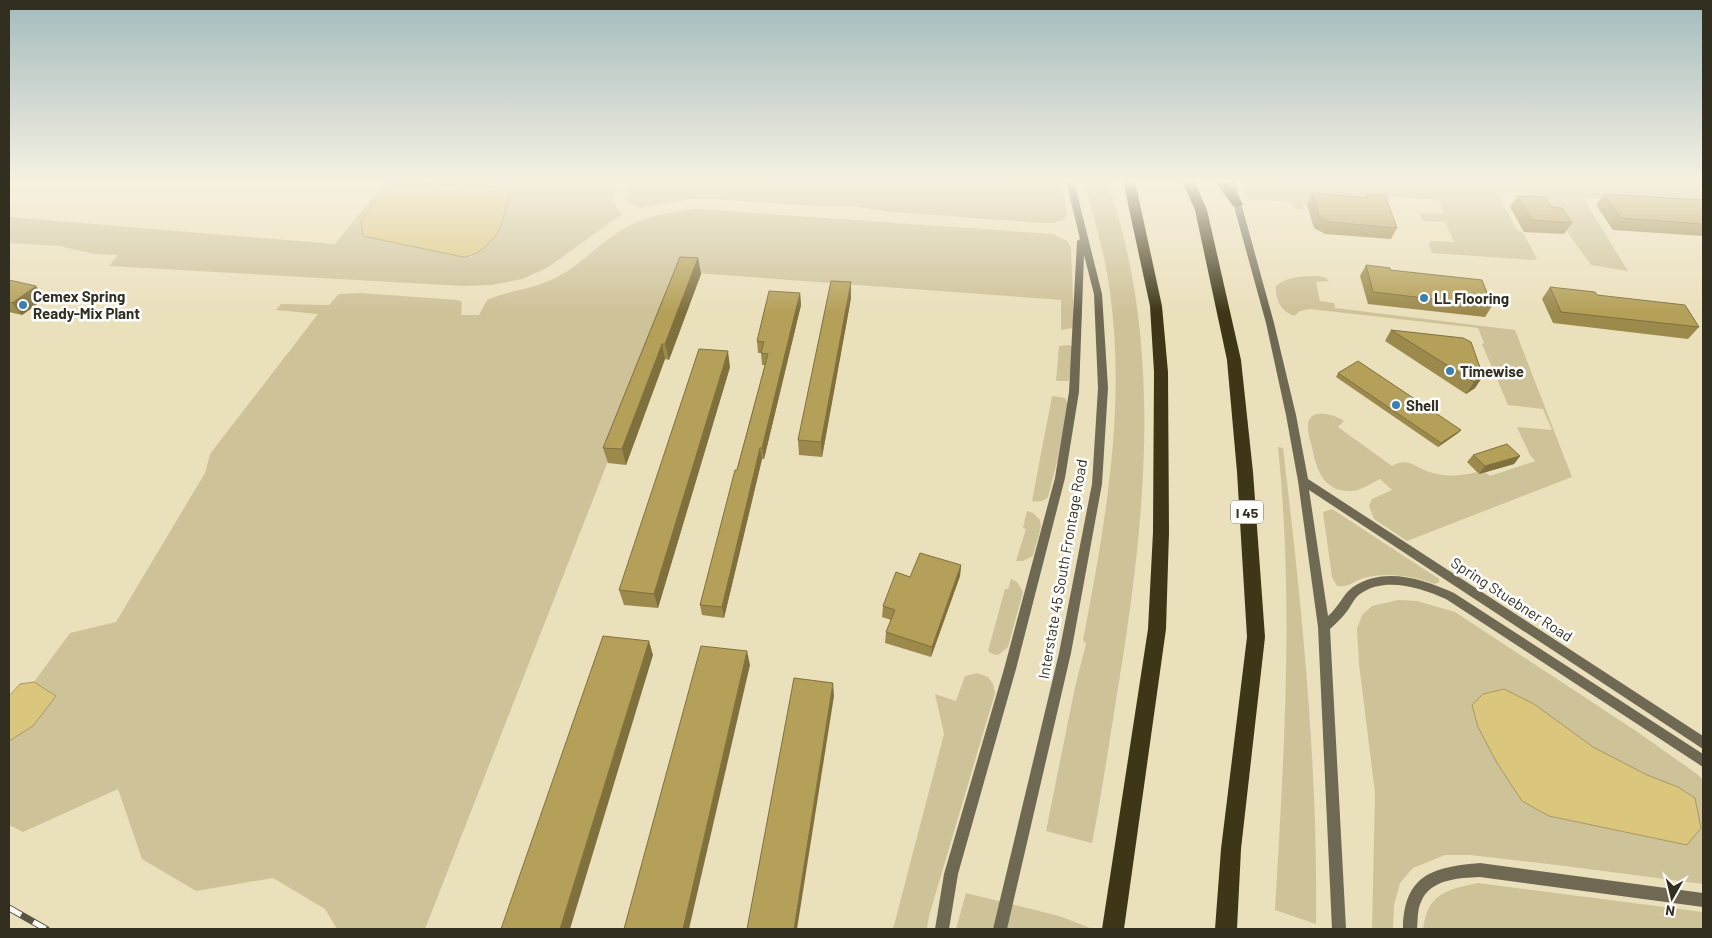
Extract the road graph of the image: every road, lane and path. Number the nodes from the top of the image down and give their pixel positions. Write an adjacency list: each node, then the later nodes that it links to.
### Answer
1 (1081, 225): 5 (main road, Interstate 45 South Frontage Road)
2 (1138, 225): 13 (highway)
3 (1204, 225): 14 (highway, I 45)
4 (1243, 225): 6 (main road)
5 (1082, 230): 11 (main road); 12 (main road, Interstate 45 South Frontage Road)
6 (1303, 481): 7 (main road); 8 (main road, Spring Stuebner Road)
7 (1324, 627): 9 (main road); 15 (main road)
8 (1703, 743)
9 (1703, 761)
10 (1701, 899): 16 (main road)
11 (942, 929)
12 (1000, 929)
13 (1113, 929)
14 (1226, 929)
15 (1338, 929)
16 (1410, 929)

